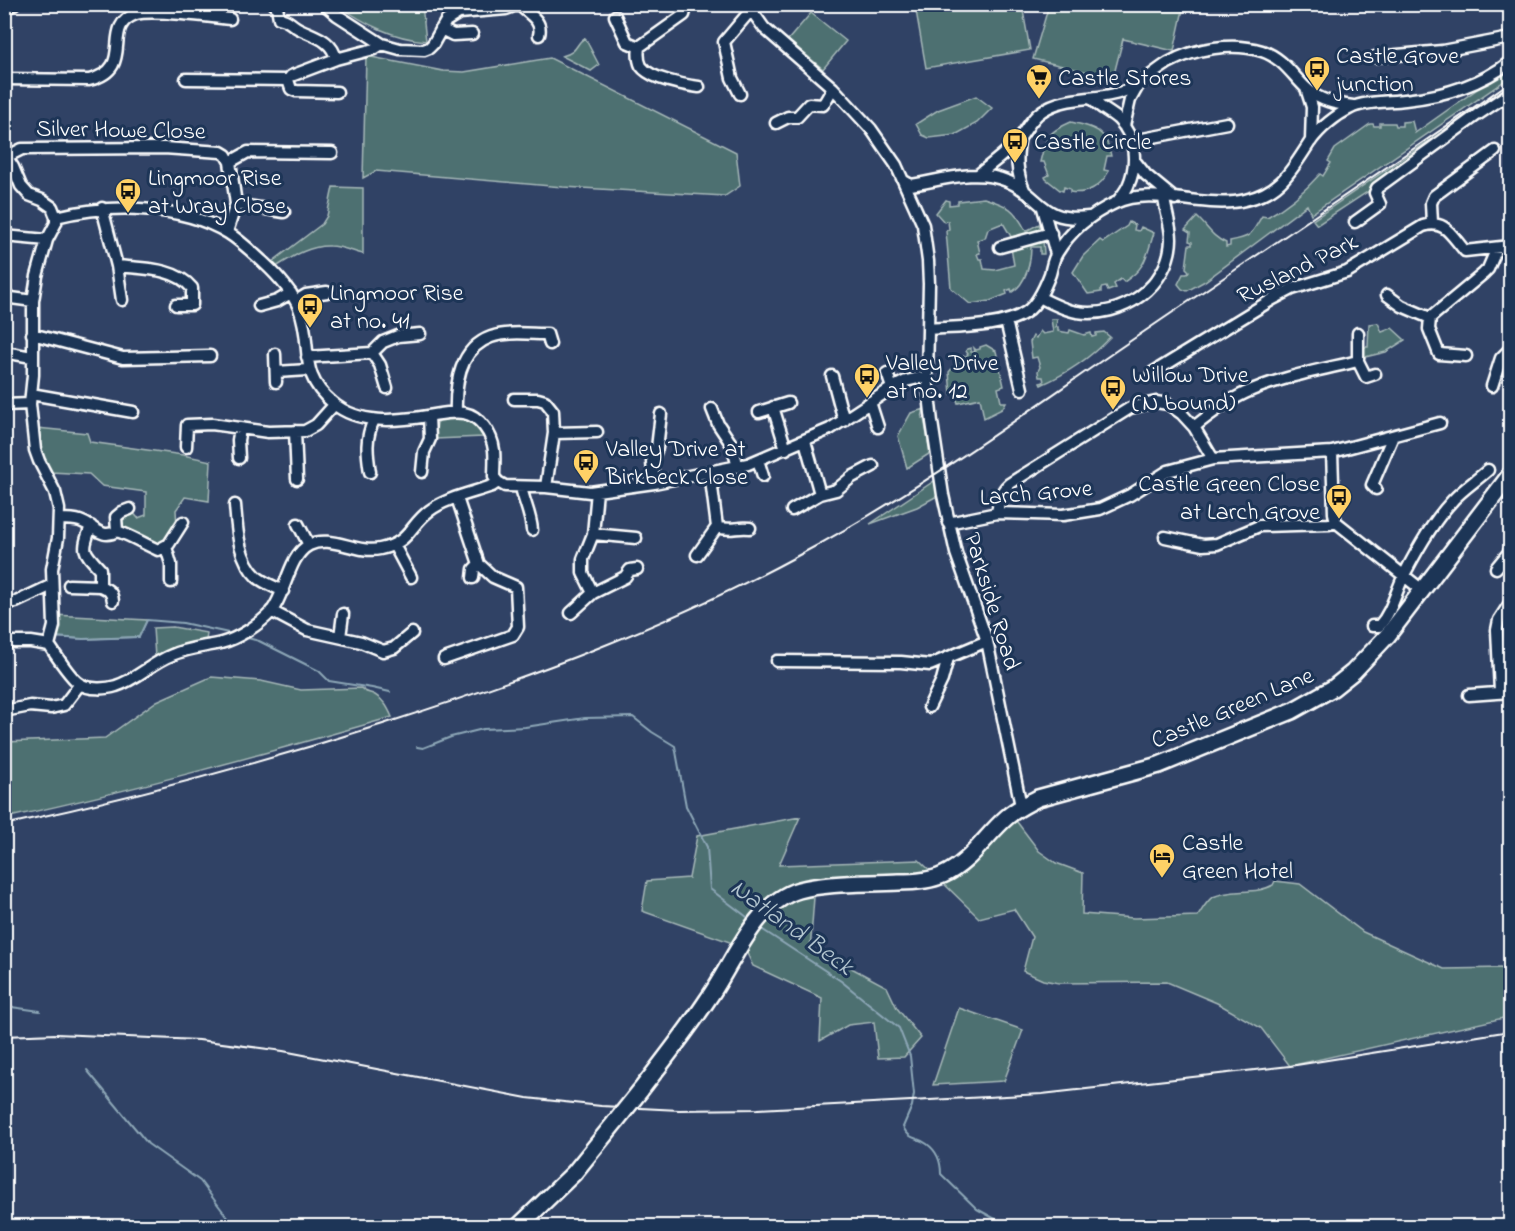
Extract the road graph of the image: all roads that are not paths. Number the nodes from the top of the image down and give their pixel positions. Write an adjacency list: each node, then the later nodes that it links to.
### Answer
1 (14, 4): 8 (street)
2 (274, 4): 18 (street)
3 (324, 4): 15 (street)
4 (687, 4): 16 (street)
5 (520, 5): 7 (street); 12 (street)
6 (749, 7): 25 (street); 29 (street)
7 (470, 8): 11 (street)
8 (4, 9)
9 (615, 16): 16 (street)
10 (230, 19): 20 (street)
11 (441, 29): 13 (street); 15 (street)
12 (544, 29)
13 (472, 34)
14 (1510, 38): 17 (street)
15 (382, 44): 18 (street)
16 (639, 47): 24 (street)
17 (1375, 57)
18 (336, 58): 22 (street)
19 (1510, 62): 31 (street)
20 (4, 79)
21 (186, 79): 22 (street)
22 (288, 80): 27 (street)
23 (1139, 84): 26 (street); 30 (street); 34 (street)
24 (699, 87)
25 (833, 88): 32 (street); 44 (street)
26 (1306, 88): 31 (street); 37 (street)
27 (337, 92)
28 (1510, 93): 54 (street)
29 (740, 94)
30 (1092, 99): 34 (street); 35 (street)
31 (1354, 106): 37 (street)
32 (776, 123)
33 (1227, 123): 36 (street)
34 (1125, 126): 36 (street)
35 (1020, 137): 43 (street); 45 (street)
36 (1132, 141): 41 (street)
37 (1311, 141): 46 (street)
38 (1495, 151): 55 (street)
39 (332, 153): 42 (street, Silver Howe Close)
40 (6, 155): 42 (street, Silver Howe Close); 52 (street)
41 (1134, 160): 46 (street); 47 (street)
42 (230, 162): 48 (street, Silver Howe Close)
43 (978, 175): 44 (street); 45 (street)
44 (904, 182): 76 (street, Parkside Road)
45 (1026, 192): 50 (street)
46 (1169, 199): 47 (street); 69 (street)
47 (1117, 202): 53 (street)
48 (236, 204): 51 (street); 56 (street, Silver Howe Close)
49 (102, 208): 52 (street); 56 (street); 64 (street)
50 (1043, 208): 53 (street); 57 (street)
51 (284, 212)
52 (56, 217): 59 (street)
53 (1089, 217): 63 (street)
54 (1355, 222)
55 (1432, 223): 62 (street); 92 (street, Rusland Park)
56 (227, 232): 68 (street)
57 (1051, 233): 61 (street); 63 (street)
58 (4, 236): 59 (street)
59 (47, 240): 71 (street)
60 (1510, 246): 62 (street)
61 (1000, 247)
62 (1497, 248): 74 (street)
63 (1056, 254): 69 (street)
64 (117, 266): 70 (street); 72 (street)
65 (327, 292): 68 (street)
66 (1387, 295): 74 (street)
67 (4, 297): 71 (street)
68 (293, 297): 73 (street); 88 (street)
69 (1039, 297): 75 (street)
70 (122, 300)
71 (33, 301): 78 (street)
72 (176, 305)
73 (258, 306)
74 (1430, 318): 86 (street)
75 (1006, 321): 76 (street); 99 (street)
76 (928, 329): 94 (street, Parkside Road)
77 (1358, 333): 89 (street)
78 (32, 334): 85 (street); 87 (street)
79 (420, 334): 83 (street)
80 (549, 339): 109 (street)
81 (1510, 349): 96 (street)
82 (4, 352): 87 (street)
83 (372, 353): 88 (street); 97 (street)
84 (275, 354): 90 (street)
85 (210, 356)
86 (1466, 356)
87 (32, 357): 100 (street)
88 (307, 357): 90 (street)
89 (1358, 361): 93 (street); 117 (street)
90 (308, 370): 105 (street)
91 (887, 372): 98 (street)
92 (1152, 373)
93 (1375, 374)
94 (927, 375): 98 (street); 154 (street, Parkside Road)
95 (832, 376): 114 (street)
96 (1492, 386)
97 (387, 388)
98 (892, 388): 102 (street)
99 (1022, 388)
100 (31, 399): 104 (street); 108 (street); 151 (street)
101 (514, 399): 121 (street)
102 (870, 402): 114 (street); 116 (street)
103 (788, 403): 106 (street)
104 (4, 405)
105 (334, 405): 113 (street); 119 (street)
106 (774, 407): 110 (street); 125 (street)
107 (712, 409): 131 (street)
108 (133, 412)
109 (456, 412): 112 (street); 139 (street)
110 (759, 412)
111 (661, 414): 140 (street)
112 (429, 416): 113 (street); 134 (street)
113 (374, 420): 133 (street)
114 (844, 421): 123 (street)
115 (1440, 423): 122 (street, Larch Grove)
116 (878, 427)
117 (1194, 427): 128 (street); 150 (street)
118 (240, 429): 119 (street); 124 (street); 127 (street)
119 (295, 431): 138 (street)
120 (597, 432): 121 (street)
121 (554, 433): 142 (street)
122 (1393, 436): 126 (street, Larch Grove); 143 (street)
123 (805, 441): 125 (street); 145 (street)
124 (186, 447)
125 (786, 449): 129 (street)
126 (1332, 452): 128 (street, Larch Grove); 153 (street)
127 (239, 458)
128 (1213, 459): 150 (street, Larch Grove)
129 (758, 460): 131 (street); 137 (street)
130 (873, 466): 145 (street)
131 (738, 467): 135 (street)
132 (1488, 470): 172 (street)
133 (370, 472)
134 (409, 472)
135 (710, 472): 140 (street); 157 (street)
136 (1510, 475): 179 (highway, Castle Green Lane)
137 (763, 476)
138 (297, 479)
139 (498, 482): 141 (street); 146 (street)
140 (654, 483): 144 (street)
141 (521, 487): 142 (street); 159 (street)
142 (546, 487): 144 (street)
143 (1376, 489)
144 (597, 491): 161 (street)
145 (820, 494): 149 (street)
146 (457, 498): 165 (street); 169 (street)
147 (130, 508): 160 (street)
148 (238, 510): 180 (street)
149 (792, 510)
150 (997, 513): 154 (street, Larch Grove)
151 (60, 519): 156 (street); 176 (street)
152 (183, 522): 166 (street)
153 (1336, 522): 163 (street); 172 (street)
154 (948, 523): 192 (street, Parkside Road)
155 (298, 524): 164 (street)
156 (91, 526): 160 (street); 178 (street)
157 (717, 527): 158 (street); 168 (street)
158 (750, 528)
159 (532, 530)
160 (117, 531): 166 (street)
161 (593, 534): 162 (street); 181 (street)
162 (636, 537)
163 (1165, 537)
164 (309, 545): 165 (street); 180 (street)
165 (394, 546): 173 (street)
166 (166, 547): 175 (street)
167 (1510, 550): 170 (street)
168 (697, 555)
169 (479, 564): 174 (street); 195 (street)
170 (1496, 568)
171 (637, 569): 181 (street)
172 (1404, 576): 179 (street); 188 (street)
173 (411, 577)
174 (473, 578)
175 (171, 582)
176 (52, 585): 183 (street); 191 (street)
177 (69, 585): 178 (street)
178 (100, 586): 182 (street)
179 (1422, 590): 202 (highway, Castle Green Lane)
180 (283, 591): 185 (street)
181 (593, 593): 186 (street)
182 (113, 601)
183 (4, 602)
184 (1510, 603): 198 (street)
185 (271, 611): 190 (street); 197 (street)
186 (571, 613)
187 (343, 614): 190 (street)
188 (1372, 626)
189 (412, 633): 190 (street)
190 (340, 637)
191 (50, 639): 193 (street); 197 (street)
192 (987, 641): 194 (street); 202 (street, Parkside Road)
193 (4, 642)
194 (948, 658): 196 (street); 200 (street)
195 (444, 659)
196 (777, 662)
197 (80, 684): 201 (street)
198 (1505, 692): 199 (street)
199 (1469, 695)
200 (929, 707)
201 (4, 711)
202 (1021, 807): 203 (highway, Castle Green Lane, bridge)
203 (519, 1227)

